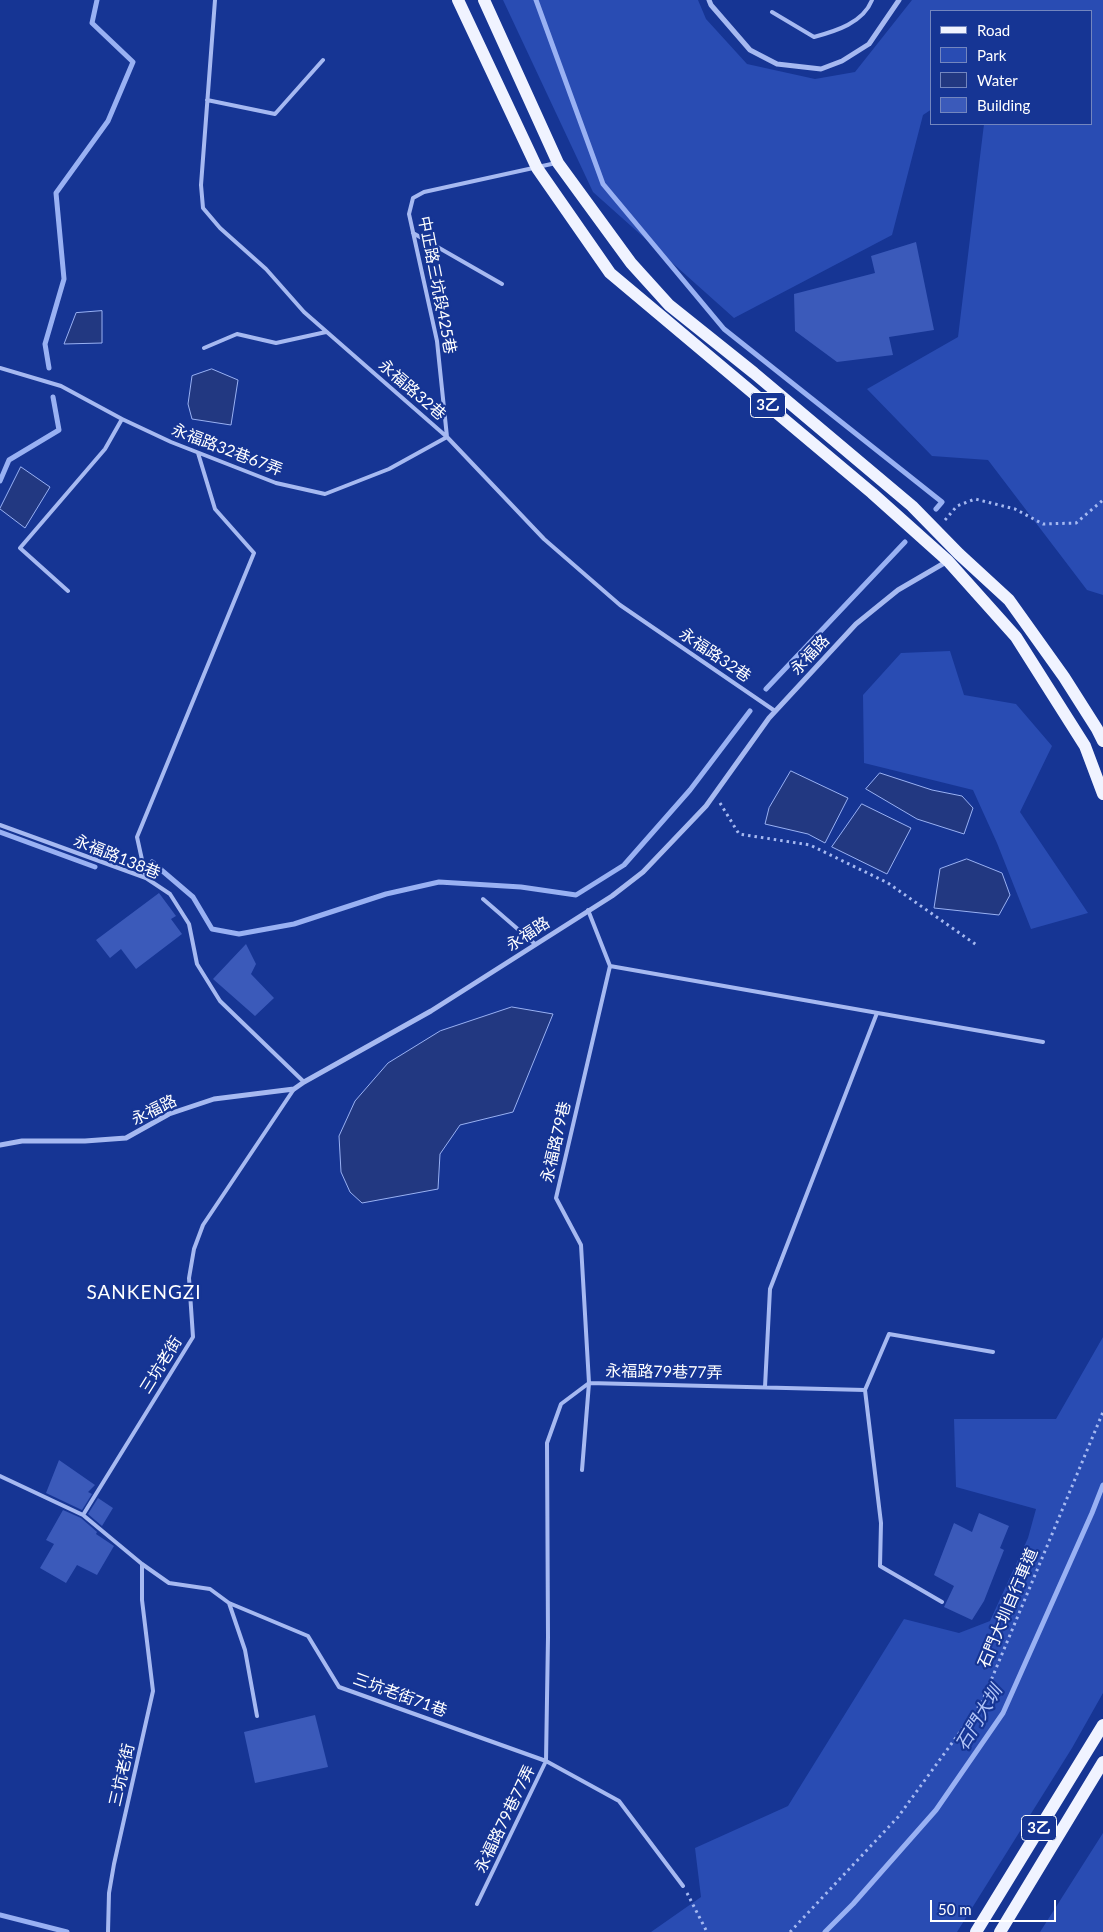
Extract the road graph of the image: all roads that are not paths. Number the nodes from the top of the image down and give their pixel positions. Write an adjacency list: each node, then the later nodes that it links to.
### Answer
1 (215, 0): 9 (lane, 永福路32巷)
2 (458, 0): 11 (main road, 3乙)
3 (484, 0): 10 (main road, 3乙)
4 (709, 0): 6 (street)
5 (872, 0): 7 (lane)
6 (899, 0)
7 (772, 12)
8 (323, 60): 9 (lane)
9 (207, 100): 14 (lane, 永福路32巷)
10 (558, 163): 11 (lane, 中正路三坑段425巷); 20 (main road, 3乙)
11 (537, 168): 12 (lane, 中正路三坑段425巷); 21 (main road, 3乙)
12 (413, 233): 13 (lane); 18 (lane, 中正路三坑段425巷)
13 (502, 284)
14 (326, 332): 15 (lane); 18 (lane, 永福路32巷)
15 (204, 348)
16 (0, 368): 17 (lane, 永福路32巷67弄)
17 (122, 419): 19 (lane, 永福路32巷67弄); 22 (lane)
18 (447, 437): 19 (lane, 永福路32巷67弄); 23 (lane, 永福路32巷)
19 (198, 453): 27 (lane)
20 (960, 554): 21 (street, 永福路); 24 (main road, 3乙)
21 (948, 561): 23 (street, 永福路); 25 (main road, 3乙)
22 (68, 591)
23 (775, 711): 29 (street, 永福路)
24 (1103, 741)
25 (1103, 794)
26 (0, 825): 27 (lane, 永福路138巷)
27 (146, 878): 34 (lane, 永福路138巷)
28 (483, 899): 30 (lane)
29 (588, 910): 30 (street, 永福路); 31 (lane)
30 (535, 944): 34 (street, 永福路)
31 (610, 966): 32 (lane); 38 (lane, 永福路79巷)
32 (877, 1013): 33 (lane); 39 (lane)
33 (1043, 1042)
34 (304, 1082): 35 (street, 永福路)
35 (294, 1089): 36 (street, 永福路); 43 (lane, 三坑老街)
36 (0, 1145)
37 (993, 1352): 40 (lane)
38 (589, 1383): 39 (lane, 永福路79巷77弄); 41 (lane, 永福路79巷); 49 (lane, 永福路79巷77弄)
39 (765, 1387): 40 (lane, 永福路79巷77弄)
40 (865, 1390): 45 (lane)
41 (582, 1470)
42 (0, 1476): 43 (lane, 三坑老街71巷)
43 (83, 1515): 44 (lane, 三坑老街71巷)
44 (142, 1564): 46 (lane, 三坑老街71巷); 53 (lane, 三坑老街)
45 (942, 1602)
46 (229, 1604): 47 (lane); 49 (lane, 三坑老街71巷)
47 (257, 1716)
48 (1103, 1725): 54 (main road, 3乙)
49 (546, 1761): 51 (lane, 三坑老街71巷); 52 (lane, 永福路79巷77弄)
50 (1103, 1762): 55 (main road, 3乙)
51 (683, 1886)
52 (477, 1904)
53 (108, 1932)
54 (976, 1932)
55 (1000, 1932)

